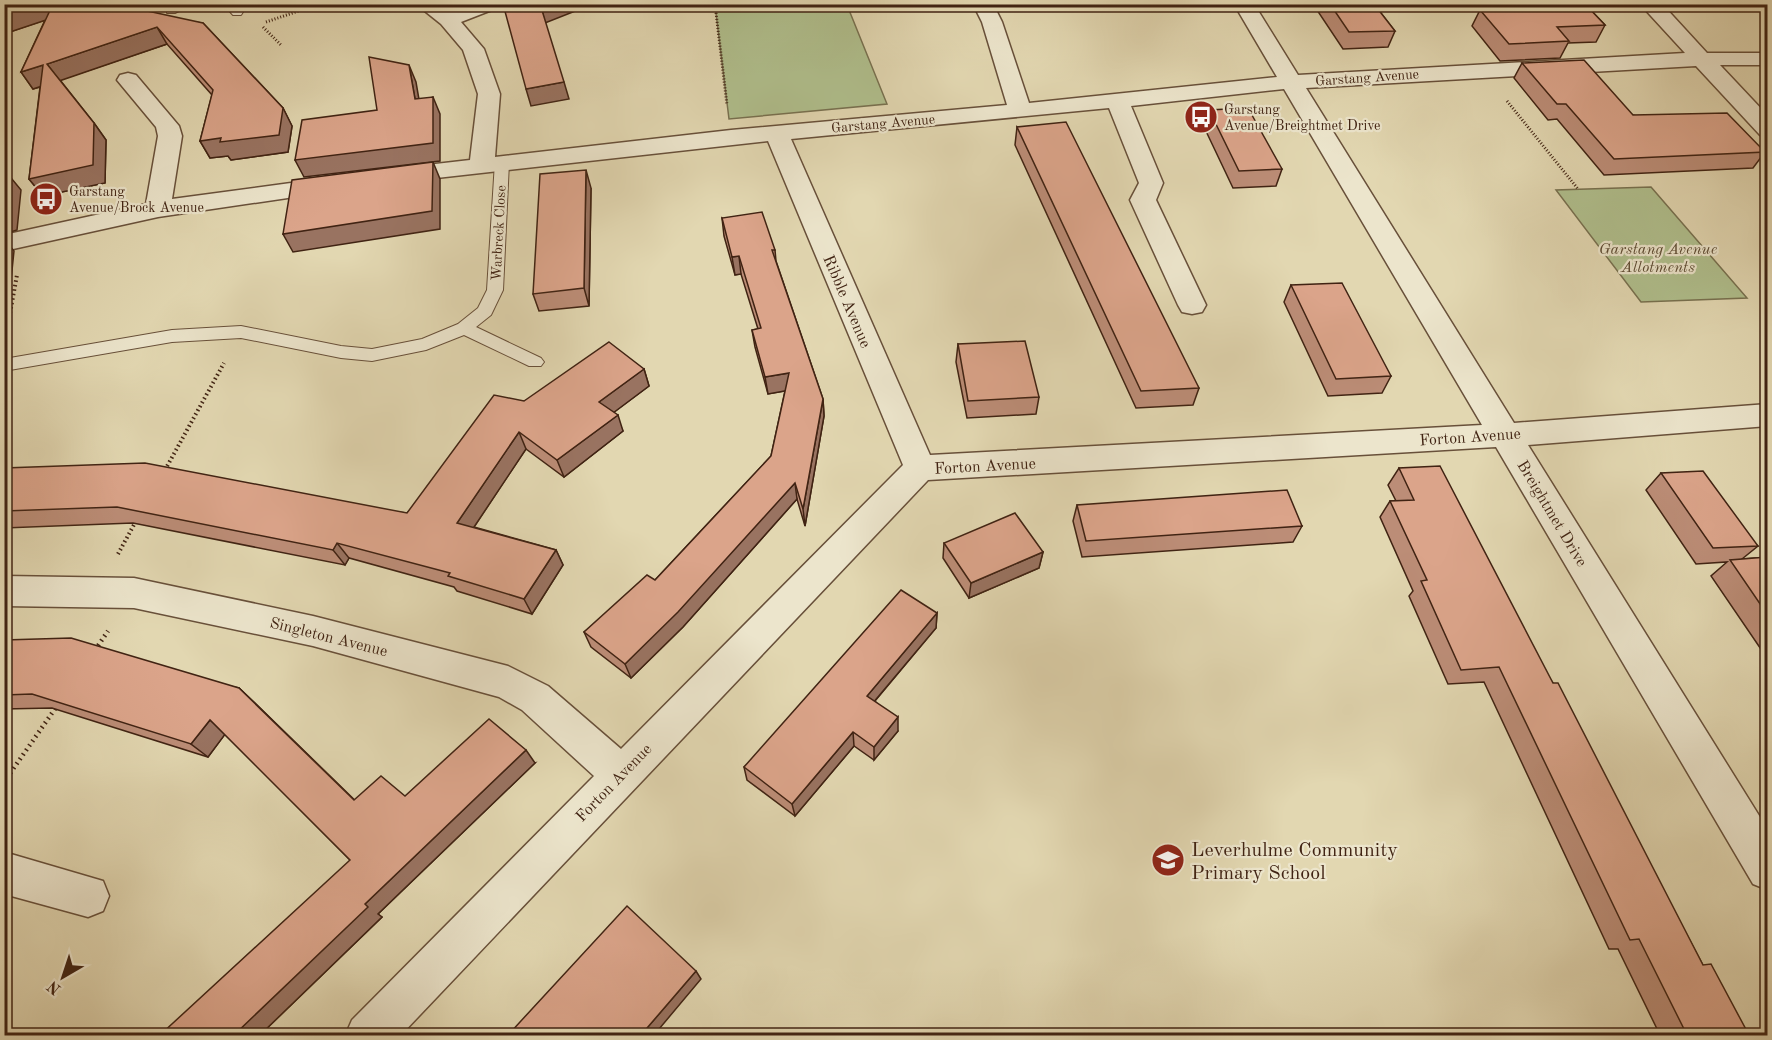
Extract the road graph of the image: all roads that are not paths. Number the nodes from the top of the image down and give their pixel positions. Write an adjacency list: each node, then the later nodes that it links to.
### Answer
1 (186, 4): 7 (lane)
2 (426, 4): 8 (street)
3 (490, 4): 8 (street)
4 (983, 4): 14 (street)
5 (1244, 4): 12 (street, Breightmet Drive)
6 (1650, 4): 9 (street)
7 (171, 10)
8 (448, 21): 17 (street)
9 (1702, 59): 10 (street, Garstang Avenue); 12 (street, Garstang Avenue); 15 (street)
10 (1767, 60)
11 (128, 80): 18 (street)
12 (1290, 82): 13 (street, Garstang Avenue); 25 (street, Breightmet Drive)
13 (1117, 100): 14 (street, Garstang Avenue); 20 (street)
14 (1020, 111): 16 (street, Garstang Avenue)
15 (1767, 130)
16 (777, 133): 17 (street, Garstang Avenue); 26 (street, Ribble Avenue)
17 (492, 163): 18 (street, Garstang Avenue); 21 (lane, Warbreck Close)
18 (158, 209): 19 (street, Garstang Avenue)
19 (14, 241)
20 (1192, 305)
21 (464, 328): 22 (lane); 23 (lane, Warbreck Close)
22 (536, 362)
23 (4, 365)
24 (1767, 415): 25 (street, Forton Avenue)
25 (1506, 435): 26 (street, Forton Avenue); 29 (street, Breightmet Drive)
26 (920, 468): 28 (street, Forton Avenue)
27 (4, 591): 28 (street, Singleton Avenue)
28 (620, 774): 32 (street, Forton Avenue)
29 (1767, 869)
30 (4, 873): 31 (street)
31 (88, 896)
32 (368, 1035)

